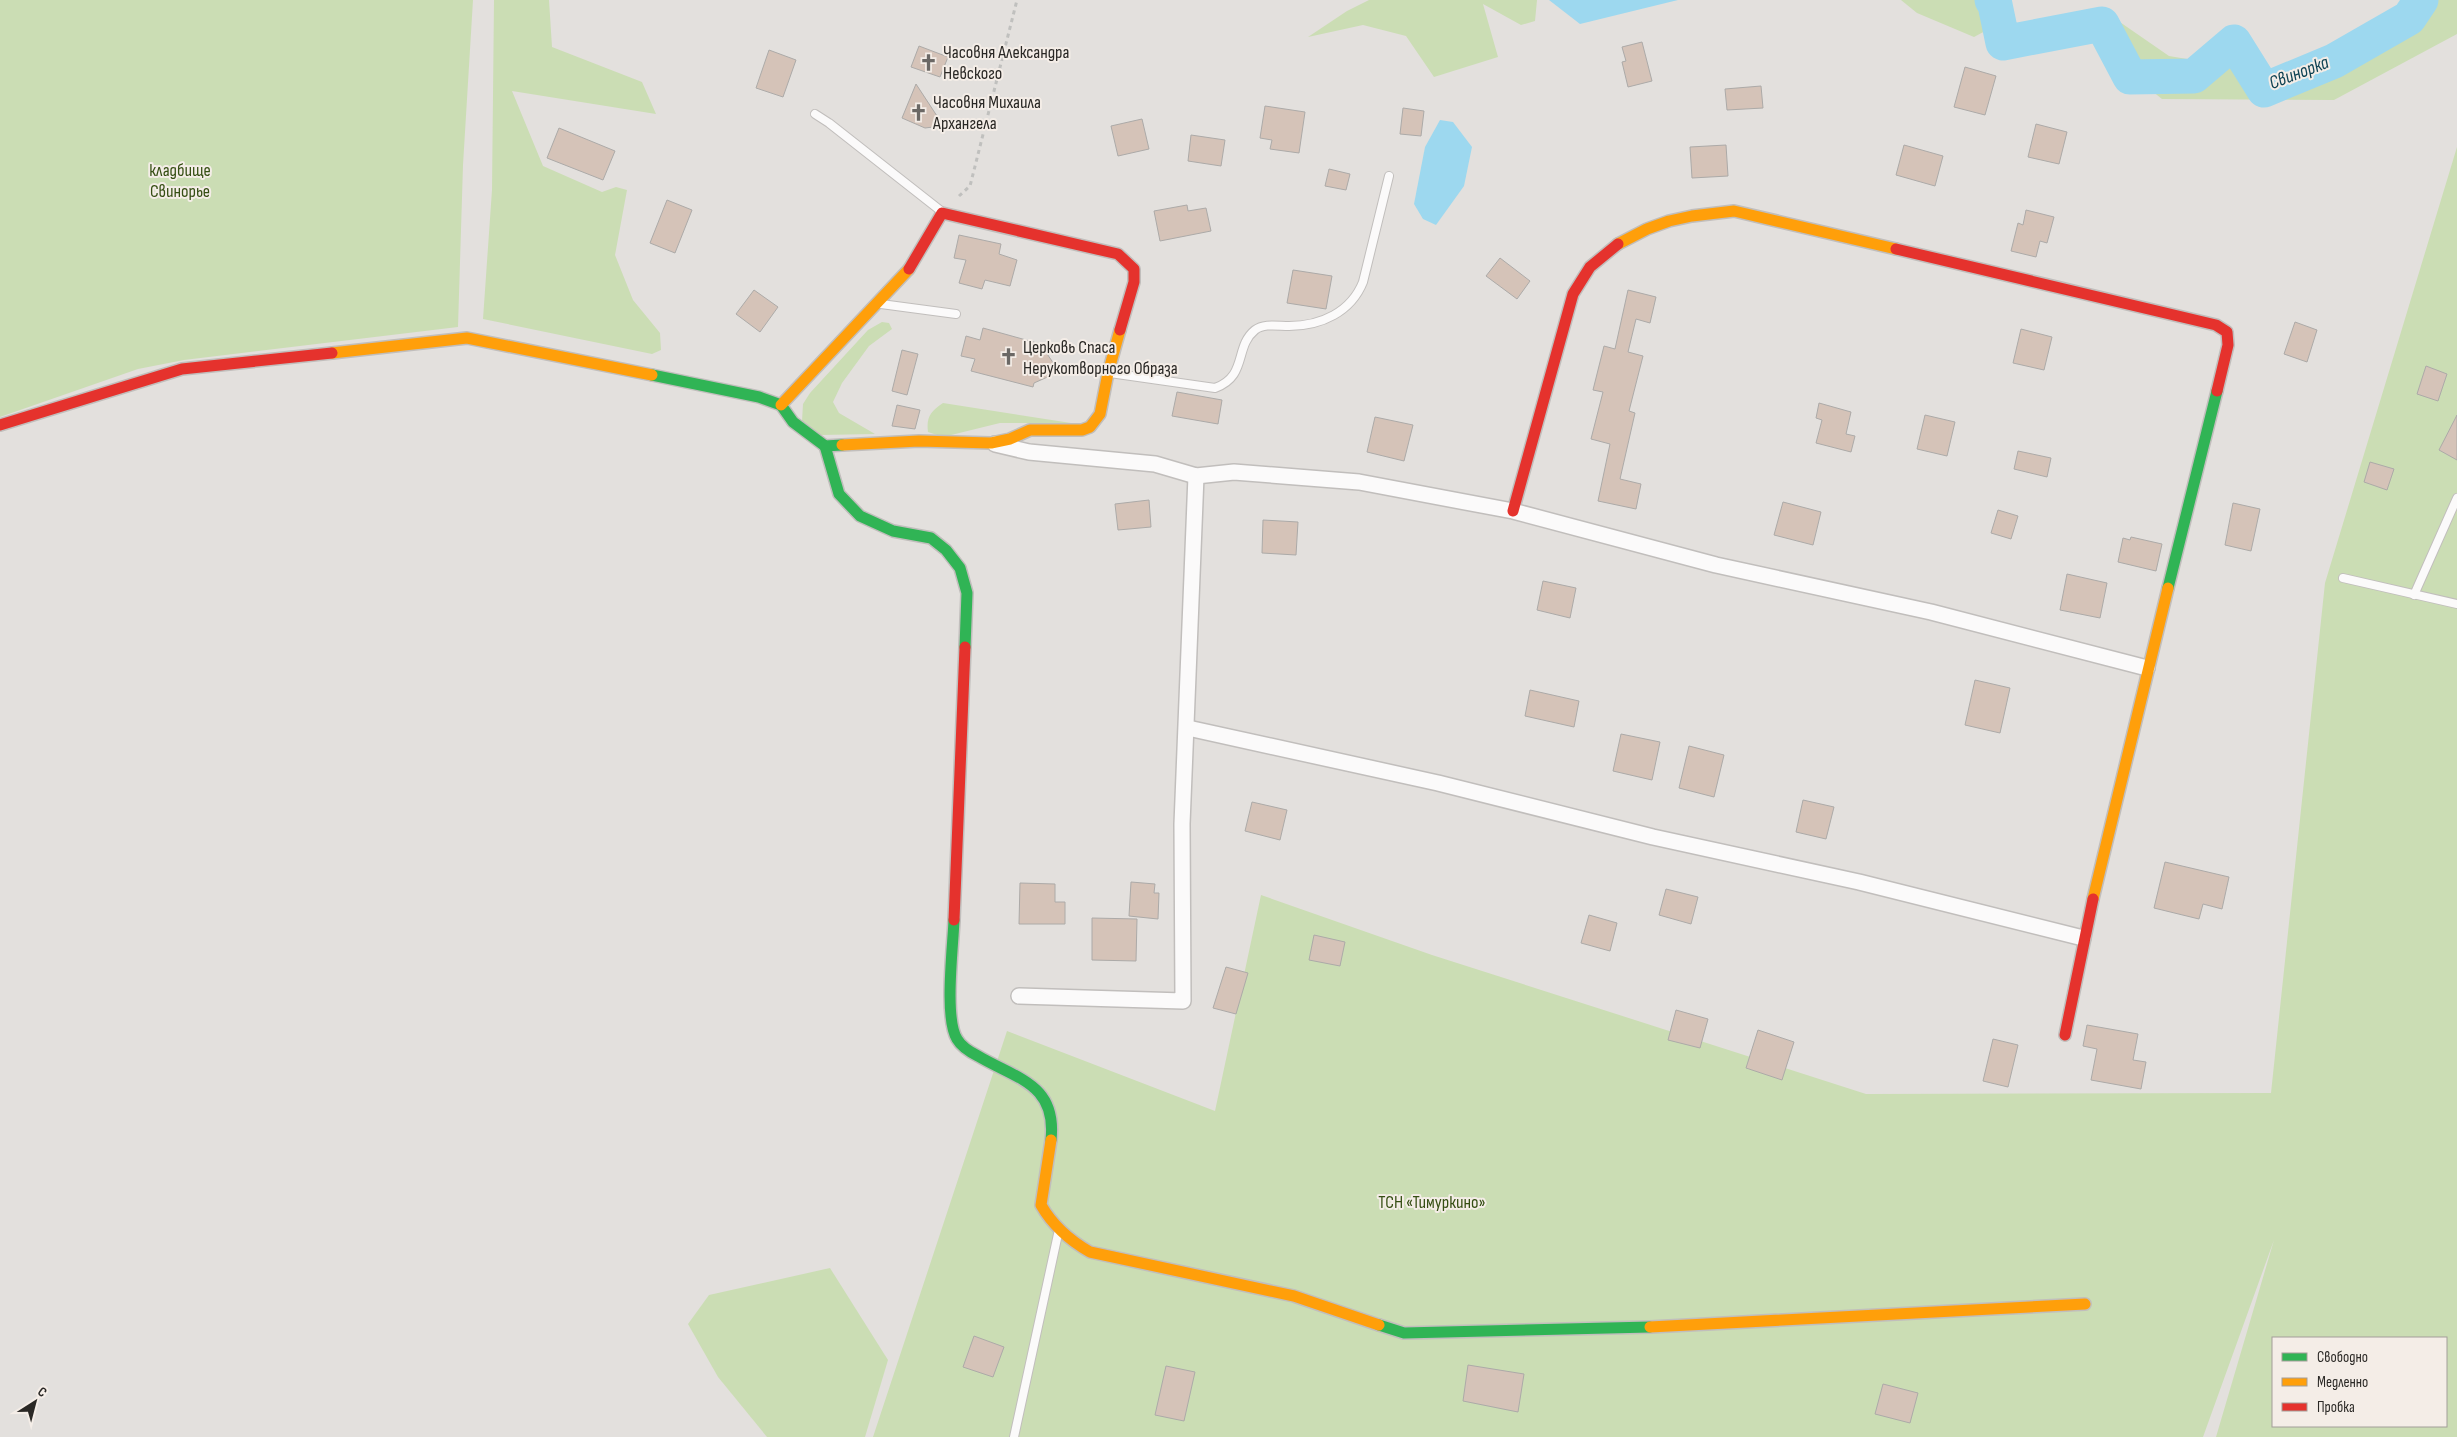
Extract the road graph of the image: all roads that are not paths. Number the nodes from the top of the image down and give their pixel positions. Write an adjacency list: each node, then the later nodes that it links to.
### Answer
1 (814, 114): 3 (lane)
2 (1388, 176): 6 (lane)
3 (942, 213): 4 (street); 6 (street)
4 (877, 303): 5 (lane); 7 (street)
5 (956, 314)
6 (1108, 373): 9 (street)
7 (781, 405): 8 (street); 10 (street)
8 (0, 425)
9 (991, 443): 10 (street); 11 (street)
10 (825, 446): 22 (street)
11 (1196, 476): 13 (street); 18 (street)
12 (2457, 498): 15 (lane)
13 (1513, 511): 17 (street); 17 (street)
14 (2343, 578): 15 (lane)
15 (2414, 594): 16 (lane)
16 (2457, 604)
17 (2147, 668): 19 (street)
18 (1188, 728): 19 (street); 20 (street)
19 (2083, 938): 21 (street)
20 (1020, 996)
21 (2065, 1035)
22 (1059, 1230): 23 (street); 24 (lane)
23 (2085, 1304)
24 (1014, 1437)

